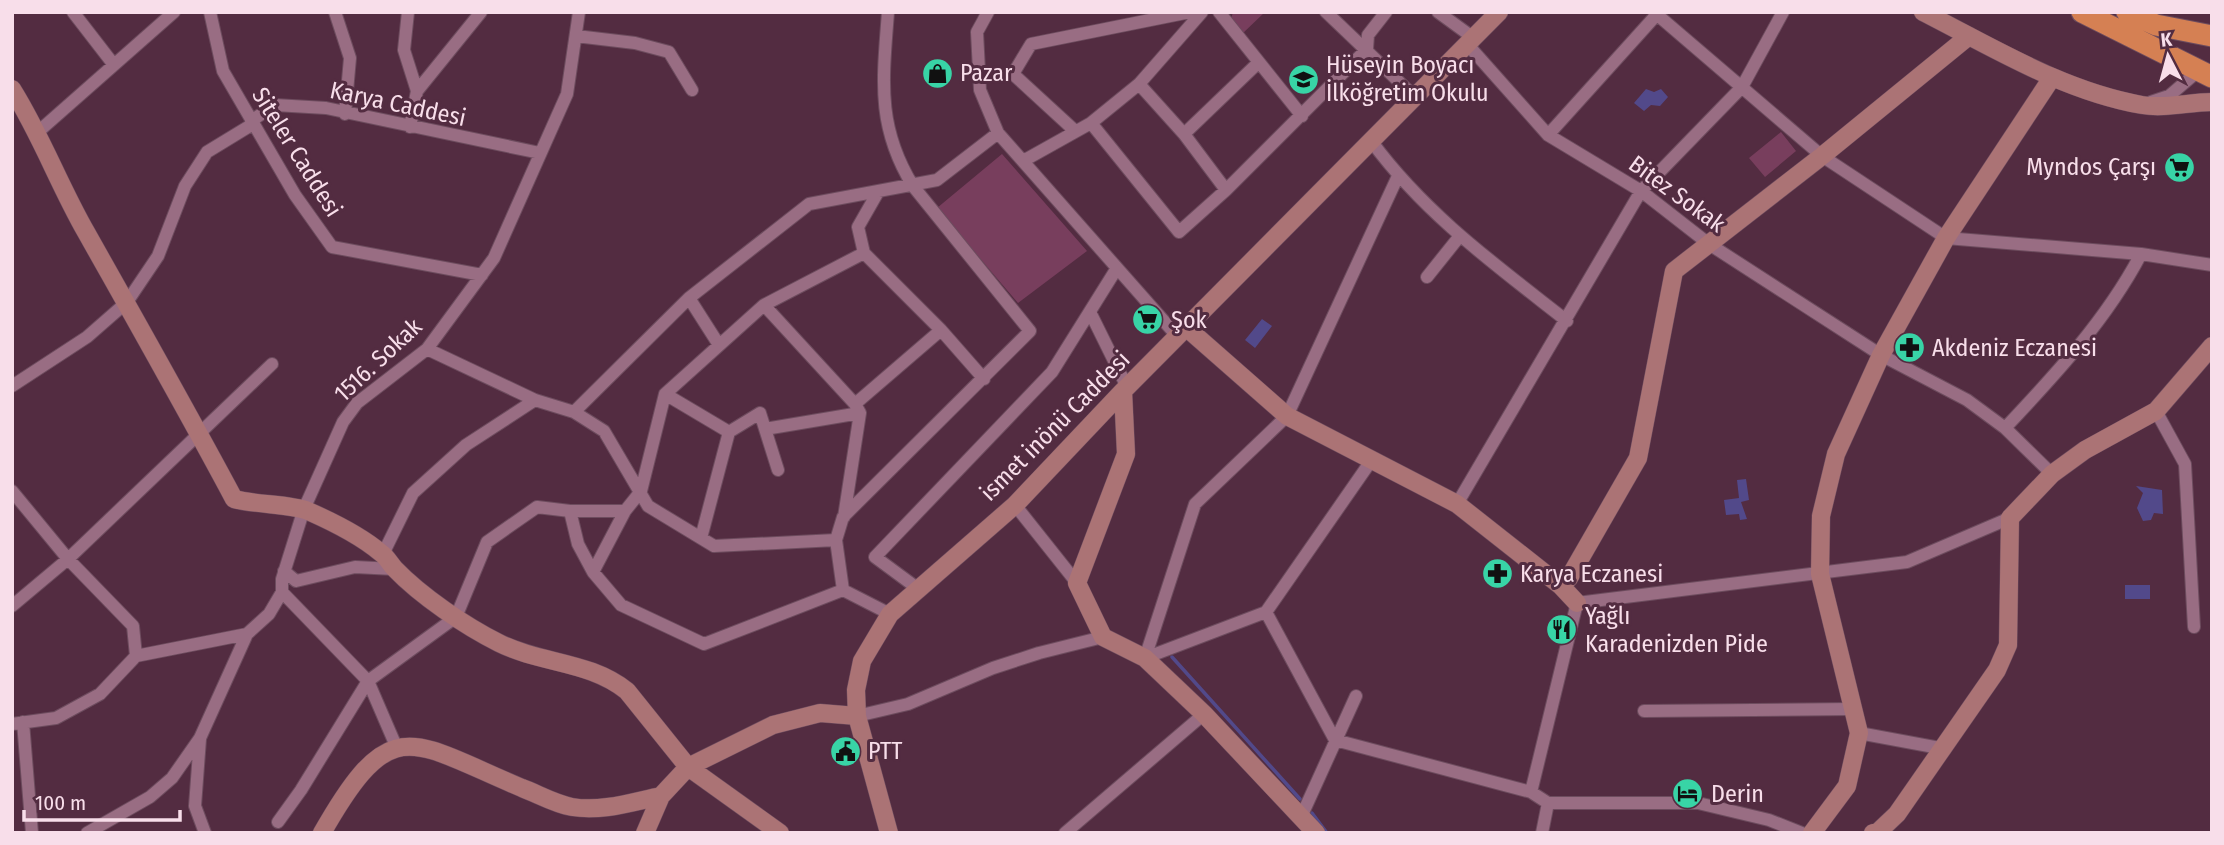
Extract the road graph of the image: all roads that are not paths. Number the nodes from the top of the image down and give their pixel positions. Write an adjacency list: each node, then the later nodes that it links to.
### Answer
1 (73, 12): 28 (street)
2 (174, 12): 28 (street)
3 (210, 12): 41 (street, Siteler Caddesi)
4 (335, 12): 39 (street)
5 (408, 12): 35 (street)
6 (481, 12): 35 (street)
7 (579, 12): 22 (street, 1516. Sokak)
8 (888, 12): 54 (street)
9 (988, 12): 46 (street)
10 (1191, 12): 44 (street)
11 (1202, 12): 31 (street)
12 (1219, 12): 27 (street)
13 (1326, 12): 26 (street)
14 (1386, 12): 26 (street)
15 (1438, 12): 25 (street, Bitez Sokak)
16 (1499, 12): 25 (street, ismet inönü Caddesi)
17 (1783, 12): 32 (street)
18 (1923, 12): 23 (street)
19 (2082, 12): 29 (highway)
20 (2127, 12): 24 (highway)
21 (1657, 13): 32 (street); 48 (street)
22 (576, 36): 34 (street); 50 (street, 1516. Sokak)
23 (1969, 36): 30 (street); 51 (street)
24 (2212, 37): 29 (highway)
25 (1471, 42): 36 (street, ismet inönü Caddesi); 48 (street, Bitez Sokak)
26 (1367, 49): 36 (street); 40 (street)
27 (1258, 63): 40 (street); 47 (street)
28 (114, 65): 45 (street)
29 (2204, 75): 38 (street)
30 (2051, 79): 38 (street); 59 (street)
31 (1139, 84): 42 (street); 47 (street)
32 (1742, 86): 51 (street); 56 (street)
33 (12, 89): 45 (street)
34 (692, 90)
35 (417, 91): 43 (street)
36 (1415, 97): 49 (street, ismet inönü Caddesi)
37 (2212, 102): 38 (street)
38 (2143, 105)
39 (345, 114): 41 (street, Karya Caddesi); 43 (street, Karya Caddesi)
40 (1302, 116): 55 (street)
41 (252, 123): 65 (street, Siteler Caddesi); 68 (street, Karya Caddesi)
42 (1091, 123): 44 (street); 55 (street)
43 (410, 127): 50 (street, Karya Caddesi)
44 (1074, 130): 52 (street)
45 (39, 131): 68 (street)
46 (998, 134): 52 (street); 54 (street)
47 (1184, 134): 55 (street)
48 (1548, 135): 56 (street, Bitez Sokak)
49 (1372, 142): 53 (street); 73 (street, ismet inönü Caddesi)
50 (540, 153): 65 (street, 1516. Sokak)
51 (1822, 156): 59 (street); 60 (street)
52 (1023, 161): 64 (street)
53 (1398, 176): 58 (street); 87 (street)
54 (913, 186): 57 (street); 79 (street)
55 (1226, 190)
56 (1641, 191): 60 (street, Bitez Sokak); 71 (street)
57 (878, 192): 61 (street); 67 (street)
58 (1458, 237): 66 (street); 71 (street)
59 (1946, 238): 62 (street); 77 (street)
60 (1709, 244): 77 (street, Bitez Sokak); 114 (street)
61 (864, 253): 69 (street); 72 (street)
62 (2141, 254): 63 (street); 88 (street)
63 (2212, 265)
64 (1118, 268): 70 (street); 73 (street)
65 (482, 275): 76 (street, 1516. Sokak)
66 (1427, 277)
67 (689, 298): 74 (street); 86 (street)
68 (127, 302): 80 (street, Karya Caddesi); 91 (street)
69 (764, 305): 74 (street); 84 (street)
70 (1090, 312): 81 (street); 115 (street)
71 (1567, 321): 97 (street)
72 (942, 330): 79 (street); 84 (street)
73 (1183, 333): 81 (street, ismet inönü Caddesi); 87 (street)
74 (719, 345): 82 (street)
75 (2212, 346): 85 (street)
76 (427, 349): 83 (street); 100 (street, 1516. Sokak)
77 (1881, 355): 88 (street, Bitez Sokak); 112 (street)
78 (272, 364): 91 (street)
79 (984, 379): 103 (street)
80 (12, 386)
81 (1125, 389): 98 (street, ismet inönü Caddesi); 113 (street)
82 (665, 394): 90 (street); 96 (street)
83 (535, 400): 86 (street); 107 (street)
84 (858, 409): 89 (street); 103 (street)
85 (2156, 411): 94 (street); 123 (street)
86 (574, 412): 96 (street)
87 (1287, 416): 92 (street); 127 (street)
88 (2005, 428): 94 (street, Bitez Sokak)
89 (765, 429): 90 (street); 93 (street)
90 (729, 432): 105 (street)
91 (199, 434): 100 (street); 108 (street)
92 (1371, 461): 97 (street); 120 (street)
93 (778, 470)
94 (2052, 474): 104 (street)
95 (12, 491): 99 (street)
96 (641, 491): 102 (street); 105 (street)
97 (1457, 504): 114 (street)
98 (1015, 505): 113 (street); 115 (street, ismet inönü Caddesi)
99 (17, 509): 108 (street)
100 (304, 509): 107 (street); 110 (street, 1516. Sokak)
101 (570, 511): 102 (street); 111 (street); 122 (street)
102 (625, 511): 111 (street)
103 (844, 517): 106 (street)
104 (2010, 518): 112 (street); 139 (street)
105 (701, 538): 106 (street)
106 (836, 540): 116 (street)
107 (383, 554): 109 (street)
108 (68, 559): 119 (street); 126 (street)
109 (394, 569): 110 (street); 122 (street)
110 (284, 571): 117 (street, 1516. Sokak)
111 (593, 572): 116 (street)
112 (1820, 574): 118 (street); 130 (street)
113 (1077, 583): 125 (street)
114 (1561, 586): 118 (street)
115 (917, 588): 121 (street, ismet inönü Caddesi)
116 (843, 590): 121 (street)
117 (282, 592): 124 (street, 1516. Sokak); 128 (street)
118 (1577, 603): 141 (street)
119 (12, 606)
120 (1266, 612): 127 (street); 137 (street)
121 (890, 614): 133 (street, ismet inönü Caddesi)
122 (456, 617): 128 (street); 140 (street)
123 (2194, 627)
124 (247, 634): 126 (street); 136 (street, 1516. Sokak)
125 (1104, 637): 127 (street); 133 (street)
126 (136, 656): 134 (street)
127 (1145, 658): 132 (street)
128 (368, 681): 138 (street); 145 (street)
129 (1356, 696): 137 (street)
130 (1853, 709): 131 (street); 135 (street)
131 (1644, 711)
132 (1204, 714): 144 (street); 153 (street)
133 (858, 716): 140 (street); 152 (street, ismet inönü Caddesi)
134 (18, 723): 146 (street)
135 (1859, 733): 139 (street); 157 (street)
136 (200, 738): 147 (street); 148 (street)
137 (1335, 740): 141 (street); 144 (street)
138 (396, 746): 142 (street); 149 (street)
139 (1945, 749): 158 (street)
140 (688, 767): 142 (street); 151 (street)
141 (1531, 792): 143 (street)
142 (661, 796): 150 (street)
143 (1548, 803): 155 (street); 156 (street)
144 (1302, 815): 154 (street)
145 (278, 822)
146 (32, 833)
147 (87, 833)
148 (205, 833)
149 (322, 833)
150 (645, 833)
151 (780, 833)
152 (889, 833)
153 (1065, 833)
154 (1316, 833)
155 (1542, 833)
156 (1802, 833)
157 (1812, 833)
158 (1877, 833)

